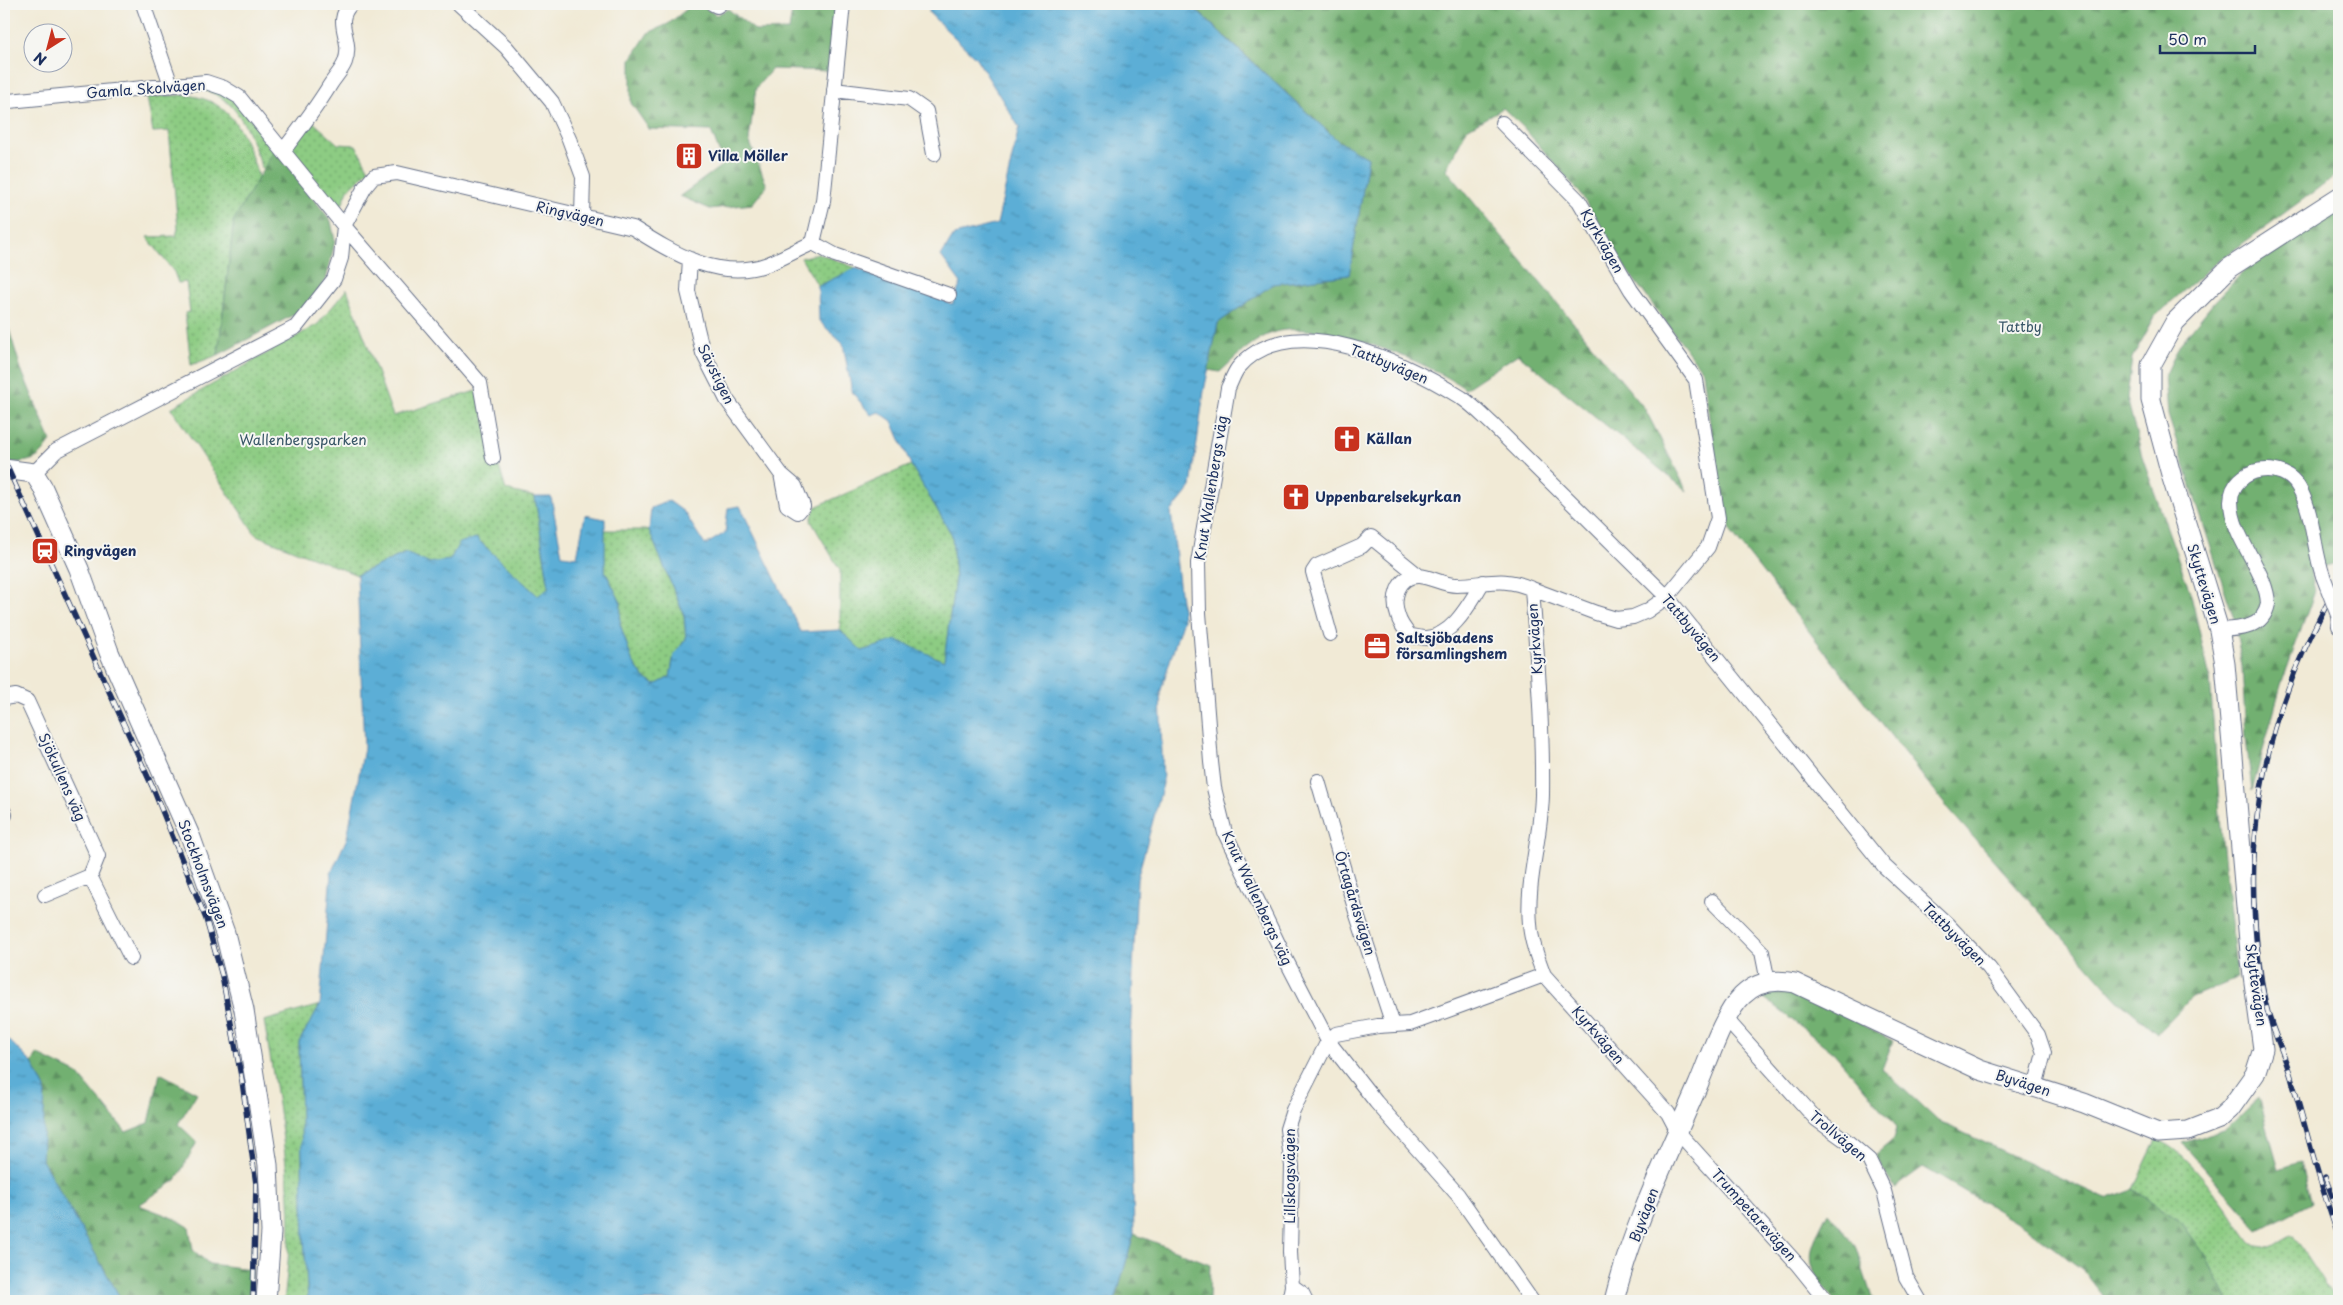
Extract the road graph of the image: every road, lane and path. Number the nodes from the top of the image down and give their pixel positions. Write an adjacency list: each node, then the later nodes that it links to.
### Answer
1 (143, 4): 7 (street)
2 (350, 4): 11 (street)
3 (459, 4): 14 (street)
4 (713, 4): 5 (street)
5 (720, 4)
6 (843, 4): 8 (street)
7 (171, 85): 9 (street, Gamla Skolvägen); 11 (street, Gamla Skolvägen)
8 (834, 90): 12 (street); 16 (street)
9 (4, 99)
10 (1502, 124): 27 (street, Kyrkvägen)
11 (283, 151): 15 (street, Gamla Skolvägen)
12 (934, 154)
13 (2339, 197): 29 (street, Skyttevägen)
14 (582, 217): 15 (street, Ringvägen); 17 (street, Ringvägen)
15 (344, 226): 20 (street); 22 (street, Ringvägen)
16 (813, 243): 17 (street, Ringvägen); 18 (street)
17 (690, 259): 23 (street, Sävstigen)
18 (949, 295)
19 (1228, 388): 27 (street, Tattbyvägen); 41 (street, Knut Wallenbergs väg)
20 (493, 458)
21 (4, 469): 22 (street)
22 (34, 473): 46 (street, Stockholmsvägen)
23 (781, 474)
24 (1419, 576): 25 (street); 25 (street); 30 (street)
25 (1483, 582): 26 (street)
26 (1532, 589): 27 (street, Kyrkvägen); 37 (street, Kyrkvägen)
27 (1667, 597): 43 (street, Tattbyvägen)
28 (2339, 620): 29 (street, bridge)
29 (2219, 630): 42 (street, Skyttevägen)
30 (1330, 634)
31 (4, 698): 33 (street, Sjökullens väg)
32 (1318, 782): 40 (street, Örtagårdsvägen)
33 (90, 876): 34 (street); 36 (street)
34 (45, 895)
35 (1712, 901): 38 (street)
36 (131, 958)
37 (1544, 975): 40 (street); 44 (street, Kyrkvägen)
38 (1768, 982): 39 (street, Byvägen); 43 (street, Byvägen)
39 (1727, 1020): 44 (street, Byvägen); 52 (street, Trollvägen)
40 (1393, 1025): 41 (street)
41 (1328, 1041): 45 (street, Lillskogsvägen); 49 (street, Knut Wallenbergs väg)
42 (2260, 1063): 43 (street, Byvägen)
43 (2035, 1087)
44 (1678, 1132): 50 (street, Byvägen); 51 (street, Trumpetarevägen)
45 (1292, 1286): 47 (street, Lillskogsvägen); 48 (street)
46 (266, 1301)
47 (1289, 1301)
48 (1306, 1301)
49 (1532, 1301)
50 (1614, 1301)
51 (1827, 1301)
52 (1920, 1301)

